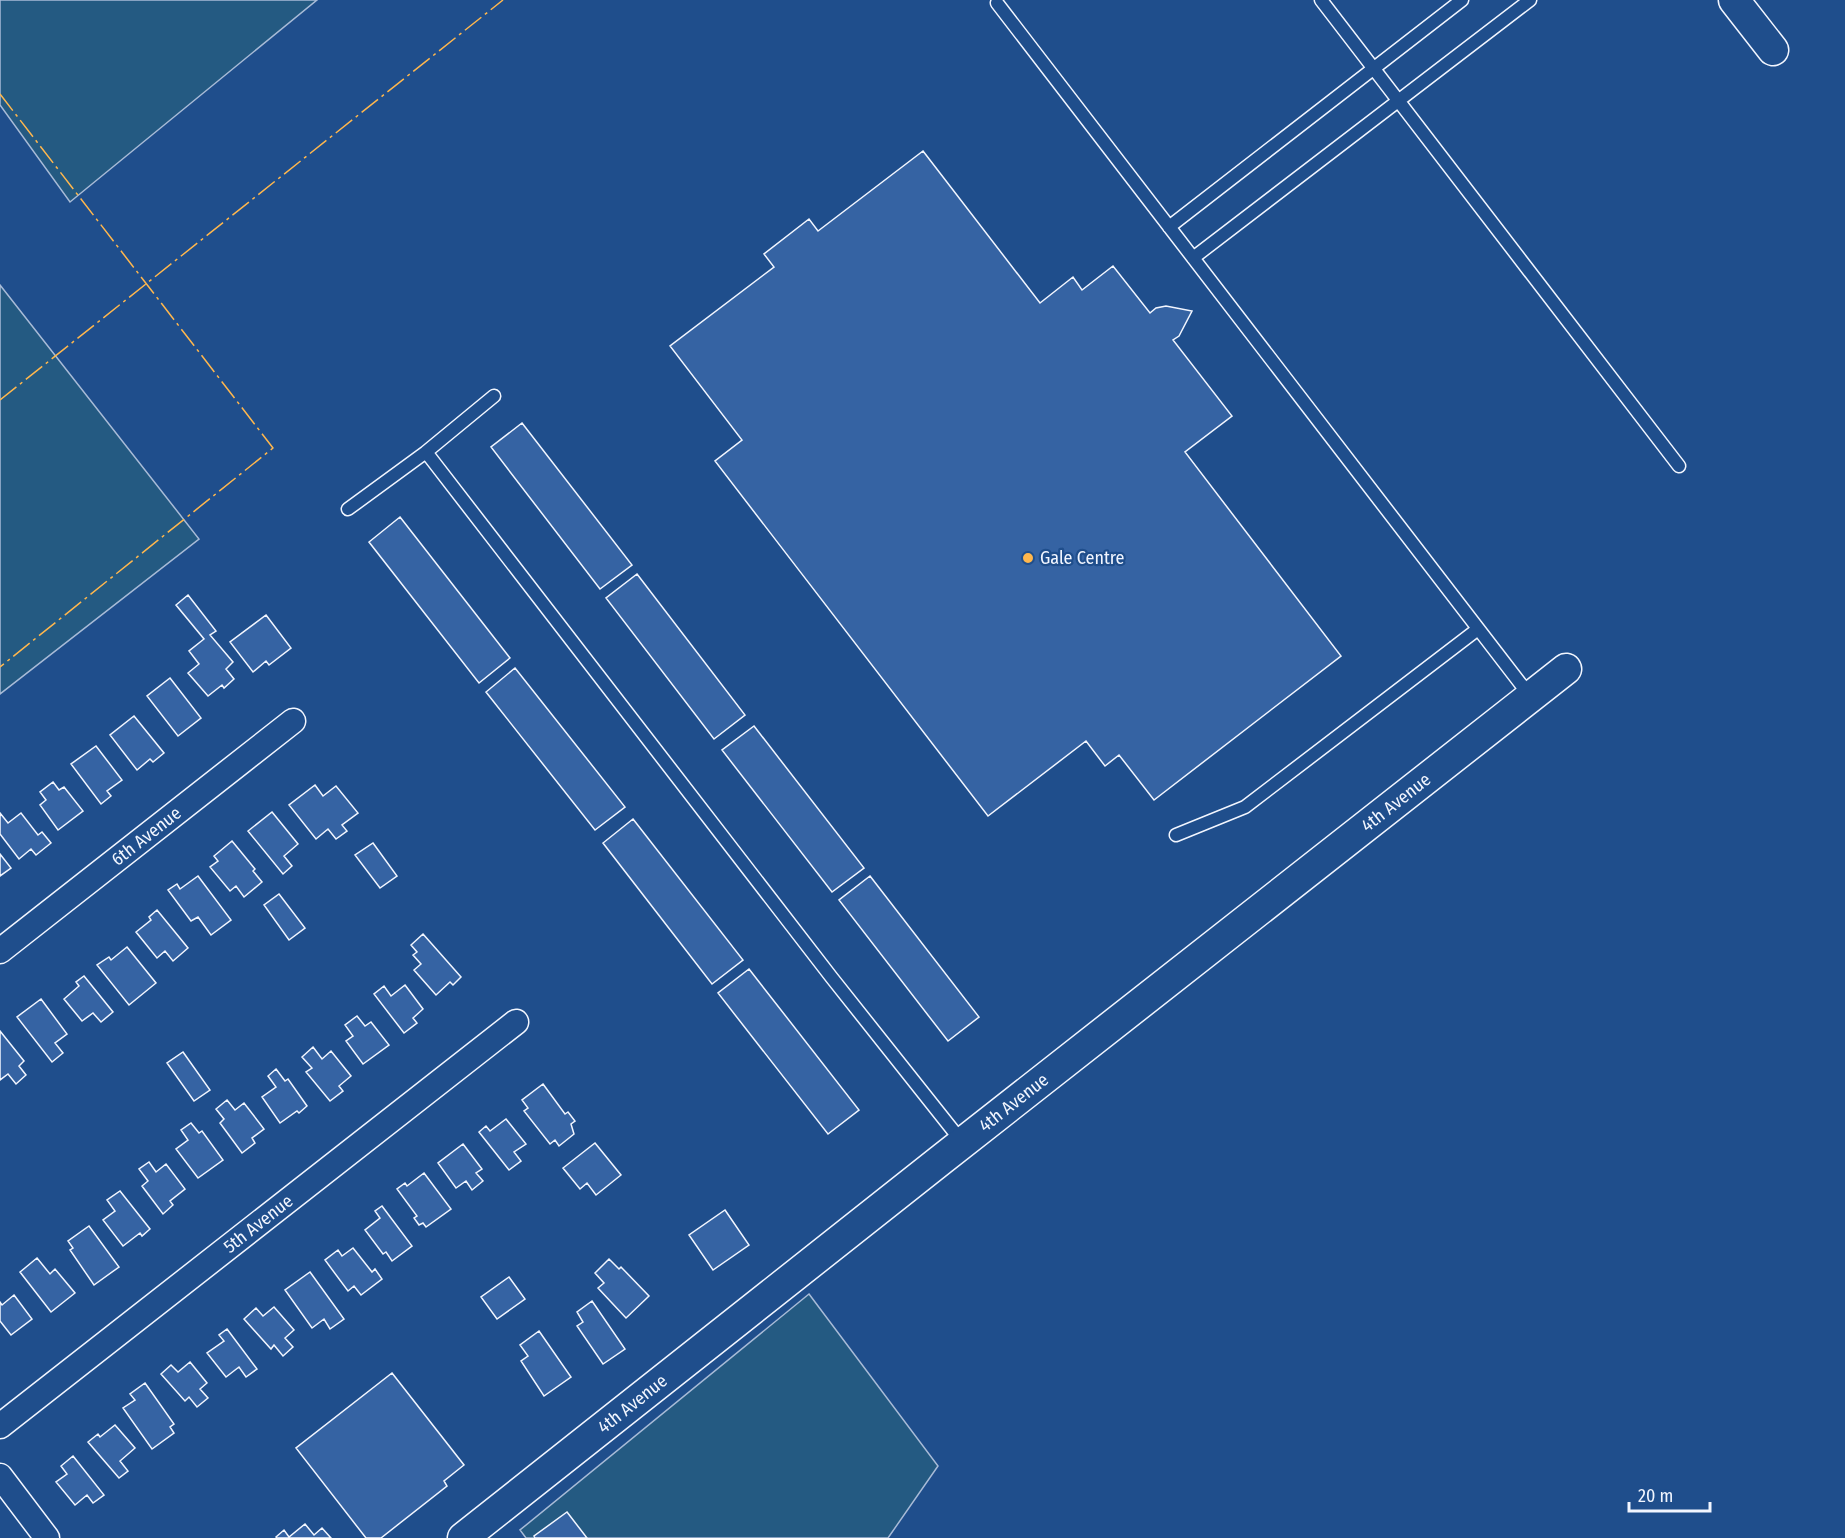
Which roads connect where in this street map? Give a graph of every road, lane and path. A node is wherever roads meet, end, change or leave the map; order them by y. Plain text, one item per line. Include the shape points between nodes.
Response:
1 (1321, 0) edge
2 (1462, 0) edge
3 (1530, 0) edge
4 (1734, 0) edge
5 (997, 3) dead end
6 (1773, 50) dead end
7 (1374, 68) junction
8 (1399, 101) junction
9 (1169, 227) junction
10 (1193, 258) junction
11 (494, 396) dead end
12 (426, 452) junction
13 (1679, 466) dead end
14 (348, 509) dead end
15 (1478, 629) junction
16 (1566, 669) dead end
17 (1531, 697) junction
18 (293, 721) dead end
19 (1176, 836) dead end
20 (0, 951) edge
21 (516, 1022) dead end
22 (963, 1143) junction
23 (0, 1426) edge
24 (0, 1476) edge
25 (47, 1538) edge
26 (463, 1538) edge

1 - 7 lane
2 - 7 lane
3 - 8 lane
4 - 6 street
5 - 9 lane
7 - 8 lane
7 - 9 lane
8 - 10 lane
8 - 13 lane
9 - 10 lane
10 - 15 lane
11 - 12 lane
12 - 14 lane
12 - 22 lane
15 - 17 lane
15 - 19 lane via 1245,807
16 - 17 street, 4th Avenue
17 - 22 street, 4th Avenue
18 - 20 street, 6th Avenue
21 - 23 street, 5th Avenue
22 - 26 street, 4th Avenue
24 - 25 street

